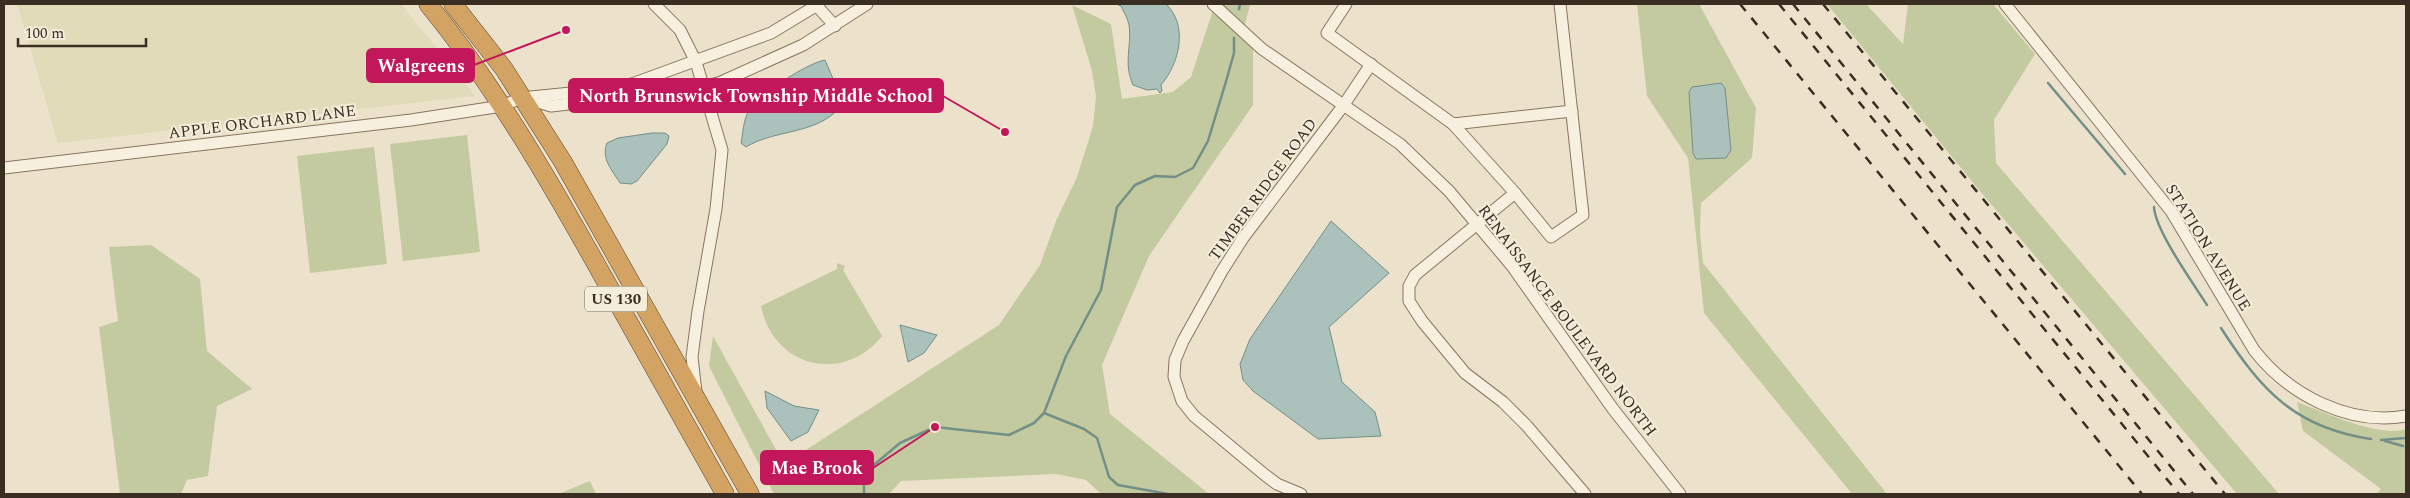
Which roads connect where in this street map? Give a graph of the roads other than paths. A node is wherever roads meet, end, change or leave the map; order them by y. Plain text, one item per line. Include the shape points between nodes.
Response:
1 (428, 4) edge
2 (453, 4) edge
3 (654, 4) edge
4 (817, 4) edge
5 (867, 4) edge
6 (1213, 4) edge
7 (1346, 4) edge
8 (1560, 4) edge
9 (2005, 4) edge
10 (835, 26) junction
11 (696, 62) junction
12 (1371, 64) junction
13 (704, 87) junction
14 (521, 98) junction
15 (502, 106) junction
16 (1343, 106) junction
17 (1572, 111) junction
18 (1453, 124) junction
19 (4, 168) edge
20 (1515, 193) junction
21 (1479, 224) junction
22 (697, 402) junction
23 (2406, 416) edge
24 (725, 494) edge
25 (750, 494) edge
26 (1301, 494) edge
27 (1585, 494) edge
28 (1679, 494) edge

1 - 15 highway, US 130
2 - 14 highway, US 130 via 504,69
3 - 11 street via 680,30
4 - 10 street
4 - 11 street via 771,33
5 - 10 street
6 - 16 street, RENAISSANCE BOULEVARD NORTH via 1262,49
7 - 12 street via 1327,33
8 - 17 street
9 - 23 street, STATION AVENUE via 2171,211 2264,363 2292,387 2332,408 2369,418
10 - 13 street via 786,53
11 - 13 street
11 - 14 street via 632,84
12 - 16 street, TIMBER RIDGE ROAD
12 - 18 street
13 - 14 street via 551,106
13 - 22 street via 722,150 716,209 692,357
14 - 15 street, APPLE ORCHARD LANE
14 - 22 highway, US 130 via 563,162
15 - 19 street, APPLE ORCHARD LANE via 411,120
15 - 24 highway, US 130 via 558,195
16 - 21 street, RENAISSANCE BOULEVARD NORTH via 1400,144
16 - 26 street, TIMBER RIDGE ROAD via 1243,238 1175,360 1174,377 1182,401 1194,416 1271,480
17 - 18 street
17 - 20 street via 1583,215 1551,238
18 - 20 street
20 - 21 street
21 - 27 street via 1415,276 1409,286 1409,301 1465,373 1503,402 1527,426
21 - 28 street, RENAISSANCE BOULEVARD NORTH
22 - 25 highway, US 130

